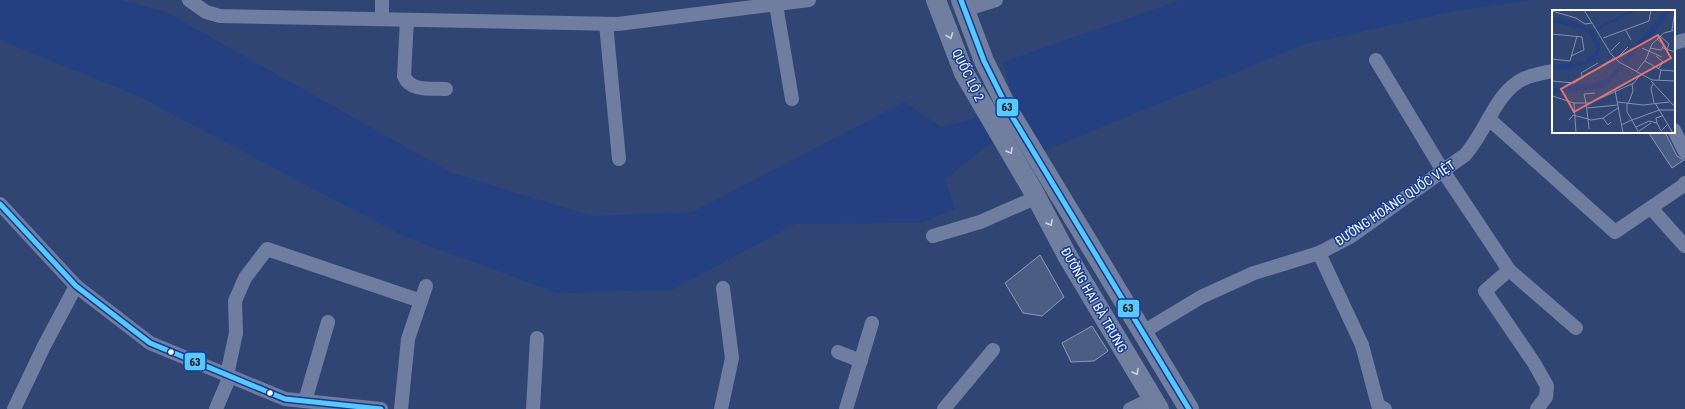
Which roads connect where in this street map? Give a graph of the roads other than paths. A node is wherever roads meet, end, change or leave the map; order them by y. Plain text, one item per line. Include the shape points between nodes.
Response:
1 (189, 0) edge
2 (382, 0) edge
3 (809, 0) edge
4 (936, 0) edge
5 (996, 0) edge
6 (776, 5) junction
7 (962, 5) edge
8 (382, 20) junction
9 (407, 20) junction
10 (606, 24) junction
11 (1685, 40) edge
12 (1675, 43) edge
13 (1376, 60) dead end
14 (1552, 71) edge
15 (446, 89) dead end
16 (792, 99) dead end
17 (1490, 119) junction
18 (1675, 132) edge
19 (1685, 152) edge
20 (619, 159) dead end
21 (1443, 171) junction
22 (1050, 179) joint
23 (1685, 183) edge
24 (1033, 193) junction
25 (0, 204) edge
26 (1650, 208) junction
27 (932, 236) dead end
28 (1685, 246) edge
29 (1318, 253) junction
30 (1509, 270) junction
31 (76, 286) junction
32 (426, 286) dead end
33 (723, 288) dead end
34 (421, 301) junction
35 (328, 322) dead end
36 (872, 323) dead end
37 (1576, 328) dead end
38 (1143, 332) junction
39 (538, 338) dead end
40 (993, 350) dead end
41 (838, 352) dead end
42 (860, 361) junction
43 (229, 376) junction
44 (306, 401) junction
45 (1155, 404) edge
46 (14, 409) edge
47 (216, 409) edge
48 (381, 409) edge
49 (401, 409) edge
50 (533, 409) edge
51 (722, 409) edge
52 (846, 409) edge
53 (944, 409) edge
54 (1130, 409) edge
55 (1189, 409) edge
56 (1385, 409) edge
57 (1537, 409) edge

1 - 8 street via 206,12 220,16
2 - 8 street
3 - 6 street
4 -> 24 highway, QUỐC LỘ 2 via 964,73
5 - 7 street
6 - 10 street
6 - 16 street
7 - 22 highway, QUỐC LỘ 2 via 987,68 1010,113
8 - 9 street
9 - 10 street
9 - 15 street via 404,76 406,81 414,87
10 - 20 street
11 - 12 street
13 - 21 street
14 - 17 street, ĐƯỜNG HOÀNG QUỐC VIỆT via 1522,80 1510,88 1501,98
17 - 21 street, ĐƯỜNG HOÀNG QUỐC VIỆT via 1475,144
17 - 26 street via 1615,232
18 - 19 street
21 - 29 street, ĐƯỜNG HOÀNG QUỐC VIỆT via 1350,237
21 - 30 street
22 - 38 highway, ĐƯỜNG HAI BÀ TRƯNG
23 - 26 street
24 - 27 street via 980,222
24 -> 45 highway, ĐƯỜNG HAI BÀ TRƯNG
25 - 31 street
26 - 28 street
29 - 38 street, ĐƯỜNG HOÀNG QUỐC VIỆT via 1247,276 1201,297
29 - 56 street via 1362,345 1378,405
30 - 37 street
30 - 57 street via 1485,291 1547,386 1546,397
31 - 43 street via 150,343
31 - 46 street
32 - 34 street
33 - 51 street via 732,358
34 - 43 street via 267,249 245,278 235,301 236,333
34 - 49 street via 408,339
35 - 44 street
36 - 42 street
38 - 55 highway, ĐƯỜNG HAI BÀ TRƯNG
39 - 50 street
40 - 53 street
41 - 42 street
42 - 52 street
43 - 44 street via 284,399
43 - 47 street
44 - 48 street
45 - 54 street

